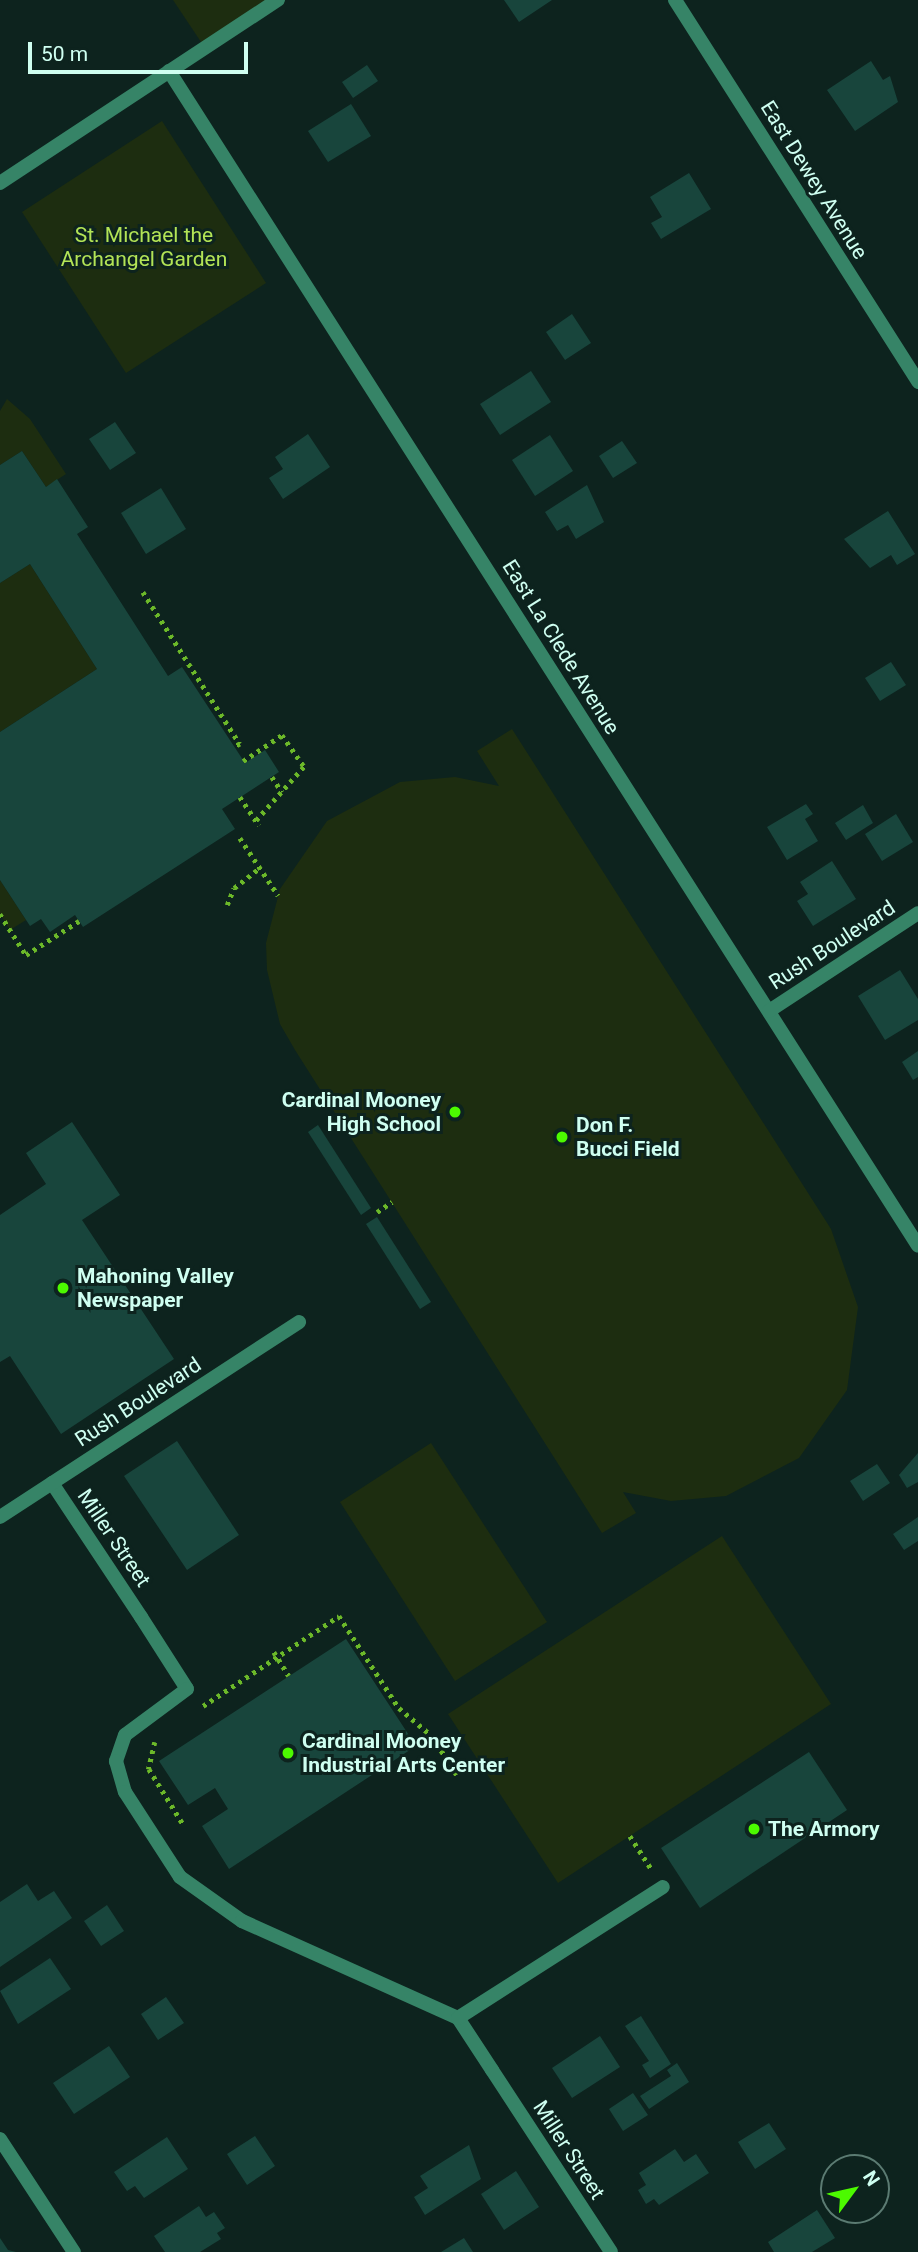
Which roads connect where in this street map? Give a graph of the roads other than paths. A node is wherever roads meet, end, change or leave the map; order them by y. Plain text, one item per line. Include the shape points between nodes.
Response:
1 (278, 0) edge
2 (675, 0) edge
3 (169, 71) junction
4 (0, 183) edge
5 (918, 382) edge
6 (918, 913) edge
7 (769, 1011) junction
8 (918, 1246) edge
9 (299, 1322) dead end
10 (52, 1483) junction
11 (0, 1517) edge
12 (663, 1887) road end
13 (458, 2018) junction
14 (0, 2139) edge
15 (75, 2252) edge
16 (611, 2252) edge

1 - 3 street
2 - 5 street, East Dewey Avenue
3 - 4 street
3 - 7 street, East La Clede Avenue
6 - 7 street, Rush Boulevard
7 - 8 street, East La Clede Avenue
9 - 10 street, Rush Boulevard
10 - 11 street, Rush Boulevard
10 - 13 street, Miller Street via 187,1689 125,1735 116,1761 125,1792 180,1877 242,1921
12 - 13 street
13 - 16 street, Miller Street
14 - 15 street

